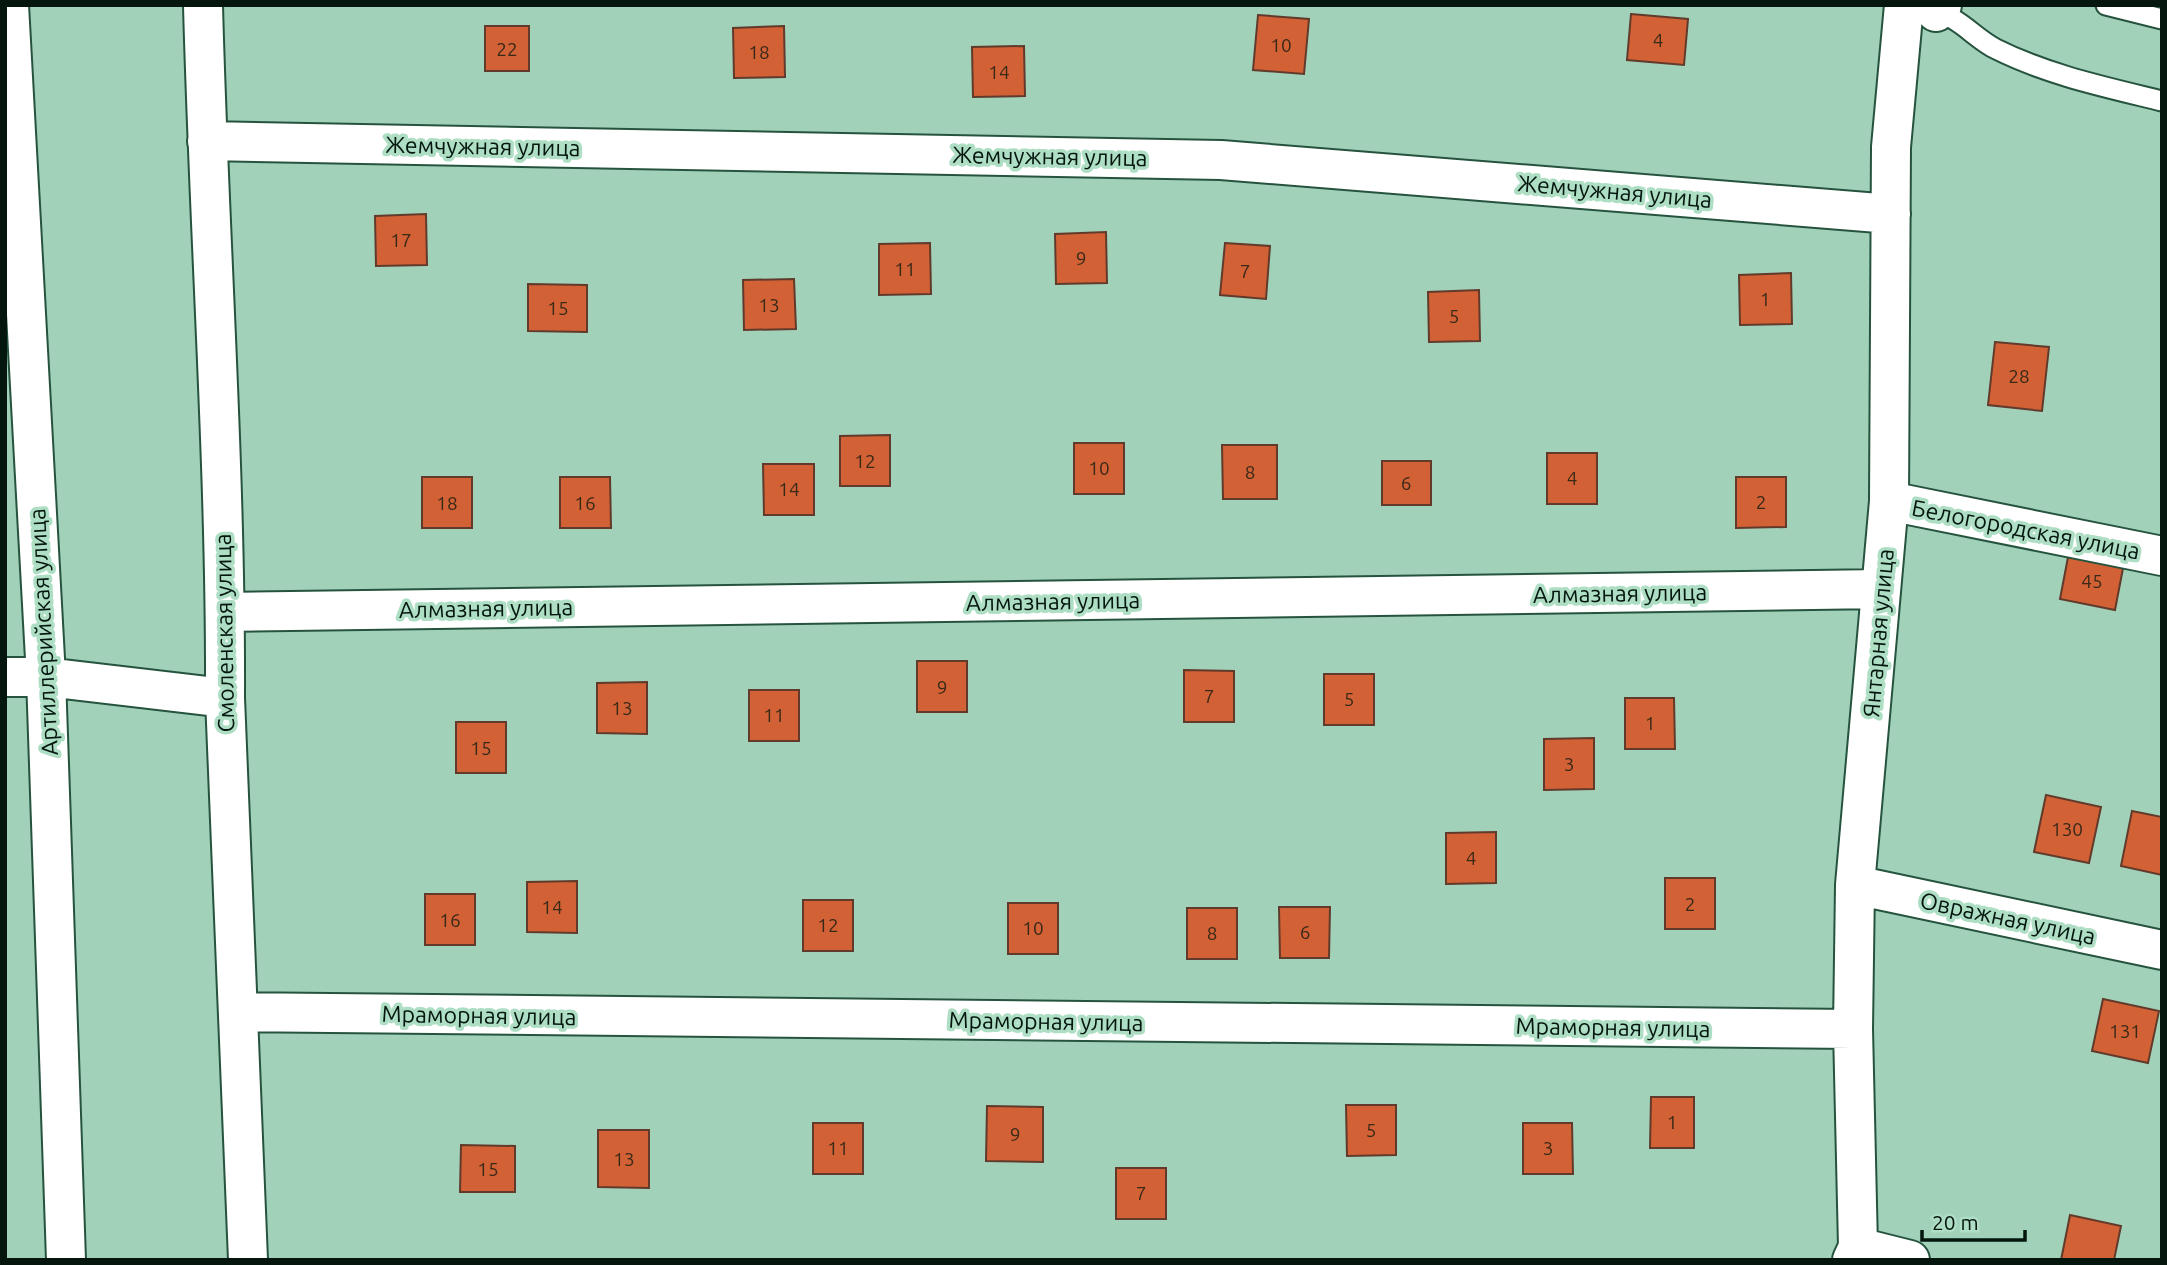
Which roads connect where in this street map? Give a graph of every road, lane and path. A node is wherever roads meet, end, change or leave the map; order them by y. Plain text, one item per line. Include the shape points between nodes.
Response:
1 (9, 5) edge
2 (203, 5) edge
3 (2106, 5) edge
4 (1922, 8) edge
5 (2162, 19) edge
6 (2162, 101) edge
7 (206, 141) junction
8 (1891, 214) junction
9 (1889, 501) junction
10 (2162, 556) edge
11 (1881, 589) junction
12 (225, 612) junction
13 (5, 677) edge
14 (46, 677) junction
15 (225, 698) junction
16 (1855, 886) junction
17 (2162, 950) edge
18 (239, 1012) junction
19 (1853, 1029) junction
20 (1855, 1254) edge
21 (66, 1260) edge
22 (248, 1260) edge
23 (1910, 1260) edge

1 - 14 street, Артиллерийская улица
2 - 7 street, Смоленская улица
3 - 5 lane
4 - 6 lane via 1954,18 1994,48 2065,77
4 - 8 street, Янтарная улица via 1891,146
7 - 8 street, Жемчужная улица via 1222,160
7 - 12 street, Смоленская улица
8 - 9 street, Янтарная улица
9 - 10 street, Белогородская улица
9 - 11 street, Янтарная улица
11 - 12 street, Алмазная улица
11 - 16 street, Янтарная улица
12 - 15 street, Смоленская улица
13 - 14 street
14 - 15 street
14 - 21 street, Артиллерийская улица
15 - 18 street, Смоленская улица
16 - 17 street, Овражная улица
16 - 19 street, Янтарная улица
18 - 19 street, Мраморная улица
18 - 22 street, Смоленская улица
19 - 20 street, Янтарная улица
20 - 23 street

